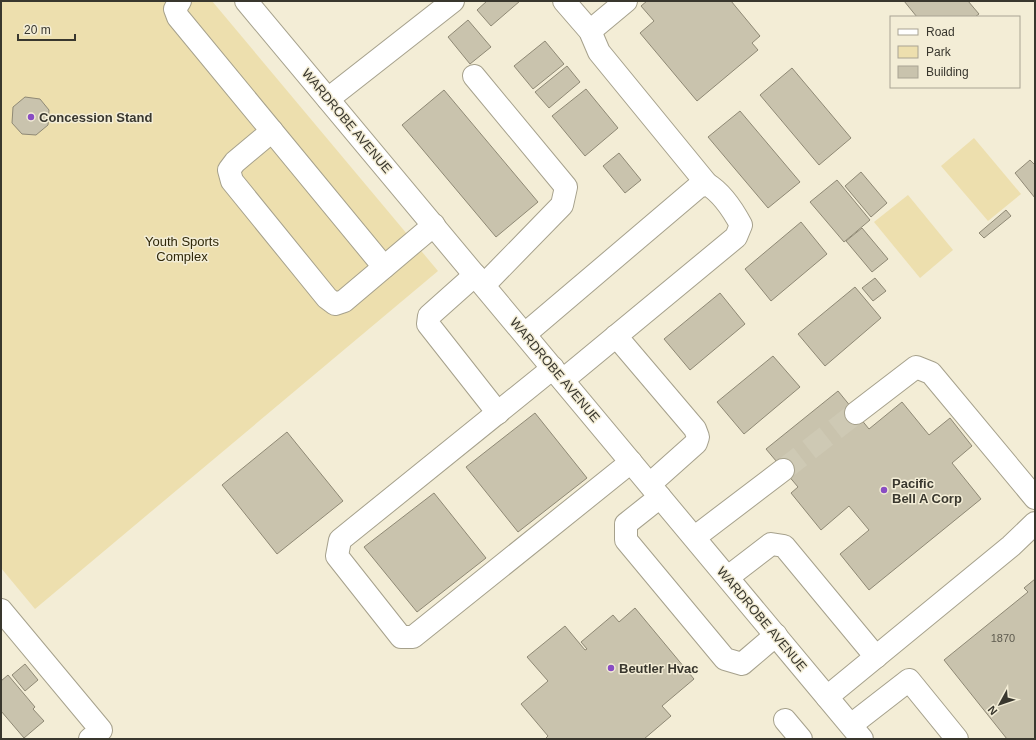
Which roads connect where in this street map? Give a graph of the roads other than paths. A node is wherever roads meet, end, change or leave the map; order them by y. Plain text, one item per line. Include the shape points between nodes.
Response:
1 (180, 1) edge
2 (246, 1) edge
3 (453, 1) edge
4 (564, 1) edge
5 (626, 1) edge
6 (590, 31) junction
7 (474, 76) dead end
8 (328, 98) junction
9 (272, 131) junction
10 (706, 184) junction
11 (434, 225) junction
12 (384, 266) junction
13 (480, 280) junction
14 (525, 334) junction
15 (616, 336) junction
16 (558, 374) junction
17 (498, 413) junction
18 (856, 413) tunnel mouth
19 (632, 462) junction
20 (783, 470) tunnel mouth
21 (655, 490) junction
22 (1035, 498) edge
23 (1035, 523) edge
24 (695, 537) junction
25 (728, 577) junction
26 (1, 610) edge
27 (776, 635) junction
28 (876, 657) junction
29 (827, 697) junction
30 (785, 720) dead end
31 (857, 732) edge
32 (95, 734) edge
33 (801, 739) edge
34 (958, 739) edge

1 - 9 street via 175,9 178,17
2 - 8 street, WARDROBE AVENUE
3 - 8 street
4 - 6 street
5 - 6 street
6 - 10 street via 599,52
7 - 13 street via 566,187 562,205
8 - 11 street, WARDROBE AVENUE
9 - 12 street
9 - 12 street via 235,162 229,170 232,181 327,298 335,304 344,301
10 - 14 street via 698,187
10 - 15 street via 714,189 735,214 741,225 736,236
11 - 12 street
11 - 13 street, WARDROBE AVENUE
13 - 14 street, WARDROBE AVENUE
13 - 17 street via 428,316 428,324
14 - 16 street, WARDROBE AVENUE
15 - 16 street
15 - 21 street via 695,429 698,437 696,444
16 - 17 street
16 - 19 street, WARDROBE AVENUE
17 - 19 street via 340,540 336,556 401,637 413,637
18 - 22 street via 916,367 931,373
19 - 21 street, WARDROBE AVENUE
20 - 24 street
21 - 24 street, WARDROBE AVENUE
21 - 27 street via 626,524 626,540 720,654 725,659 742,664
23 - 28 street via 1011,546
24 - 25 street, WARDROBE AVENUE
25 - 27 street, WARDROBE AVENUE
25 - 28 street via 771,544 784,546
26 - 32 street
27 - 29 street, WARDROBE AVENUE
28 - 29 street
29 - 31 street, WARDROBE AVENUE
30 - 33 street
31 - 34 street via 909,680

